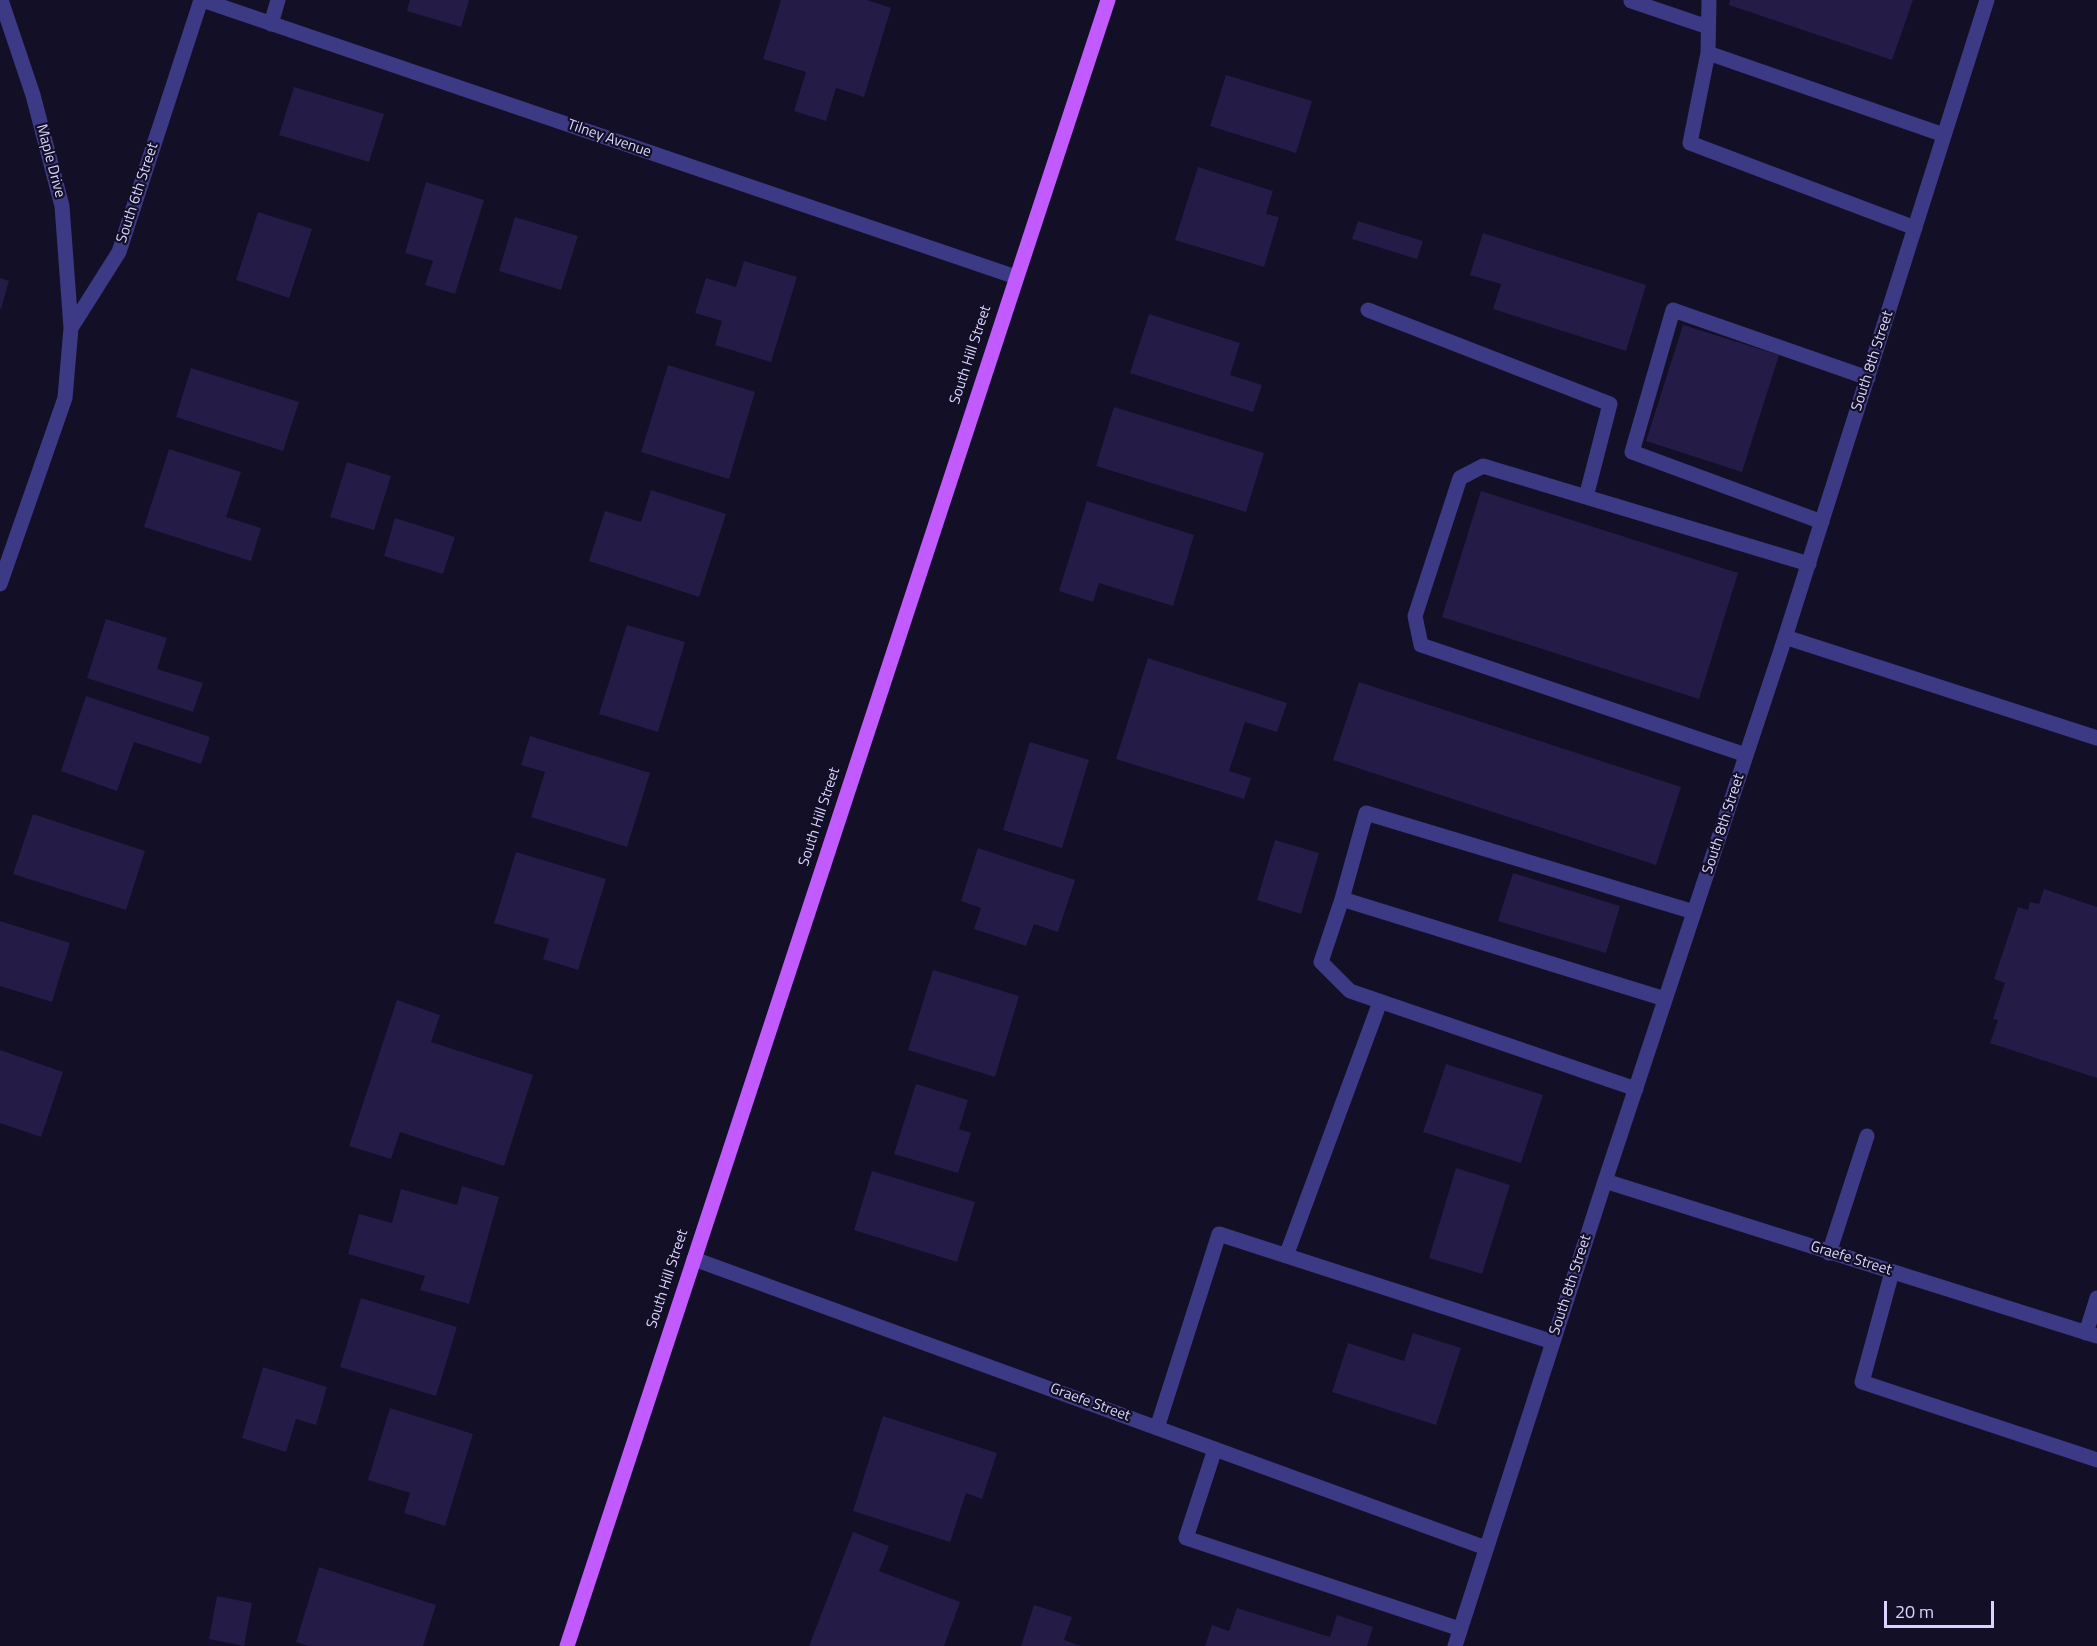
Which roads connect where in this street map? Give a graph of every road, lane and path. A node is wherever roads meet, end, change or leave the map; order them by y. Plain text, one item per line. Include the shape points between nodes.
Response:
1 (1, 0) edge
2 (202, 0) edge
3 (278, 0) edge
4 (1108, 0) edge
5 (1709, 0) edge
6 (1987, 0) edge
7 (1631, 1) edge
8 (271, 24) junction
9 (1708, 27) junction
10 (1708, 53) junction
11 (1944, 135) junction
12 (1915, 228) junction
13 (1016, 277) junction
14 (1368, 310) dead end
15 (71, 328) junction
16 (1868, 378) junction
17 (1586, 497) junction
18 (1822, 522) junction
19 (1809, 564) junction
20 (0, 584) edge
21 (1785, 637) junction
22 (2097, 738) edge
23 (1746, 755) junction
24 (1341, 898) junction
25 (1694, 912) junction
26 (1665, 999) junction
27 (1380, 1002) junction
28 (1636, 1089) junction
29 (1867, 1136) dead end
30 (1605, 1181) junction
31 (1829, 1253) junction
32 (1286, 1256) junction
33 (694, 1259) junction
34 (1892, 1272) junction
35 (2097, 1298) edge
36 (2092, 1334) edge
37 (1553, 1342) junction
38 (1157, 1428) junction
39 (1215, 1449) junction
40 (2097, 1460) edge
41 (1486, 1548) junction
42 (1460, 1629) junction
43 (567, 1646) edge
44 (1455, 1646) edge

1 - 15 street, Maple Drive via 33,95 62,206
2 - 8 street, Tilney Avenue
2 - 15 street, South 6th Street via 119,252
3 - 8 street
4 - 13 main road, South Hill Street
5 - 9 street
6 - 11 street, South 8th Street
7 - 9 street
8 - 13 street, Tilney Avenue
9 - 10 street
10 - 11 street
10 - 12 street via 1690,142
11 - 12 street, South 8th Street
12 - 16 street, South 8th Street
13 - 33 main road, South Hill Street
14 - 17 street via 1610,404
15 - 20 street, South 6th Street via 65,398
16 - 18 street, South 8th Street
16 - 18 street via 1672,310 1632,452
17 - 19 street
17 - 23 street via 1483,466 1460,478 1415,616 1421,645
18 - 19 street, South 8th Street
19 - 21 street, South 8th Street
21 - 22 street
21 - 23 street, South 8th Street
23 - 25 street, South 8th Street
24 - 25 street via 1366,813
24 - 26 street
24 - 27 street via 1322,962 1350,991
25 - 26 street, South 8th Street
26 - 28 street, South 8th Street
27 - 28 street
27 - 32 street
28 - 30 street, South 8th Street
29 - 31 street
30 - 31 street, Graefe Street
30 - 37 street, South 8th Street
31 - 34 street, Graefe Street
32 - 37 street
32 - 38 street via 1219,1234
33 - 38 street, Graefe Street
33 - 43 main road, South Hill Street
34 - 36 street, Graefe Street
34 - 40 street via 1862,1382
35 - 36 street
37 - 41 street, South 8th Street
38 - 39 street, Graefe Street
39 - 41 street, Graefe Street
39 - 42 street via 1186,1538
41 - 42 street, South 8th Street
42 - 44 street, South 8th Street

